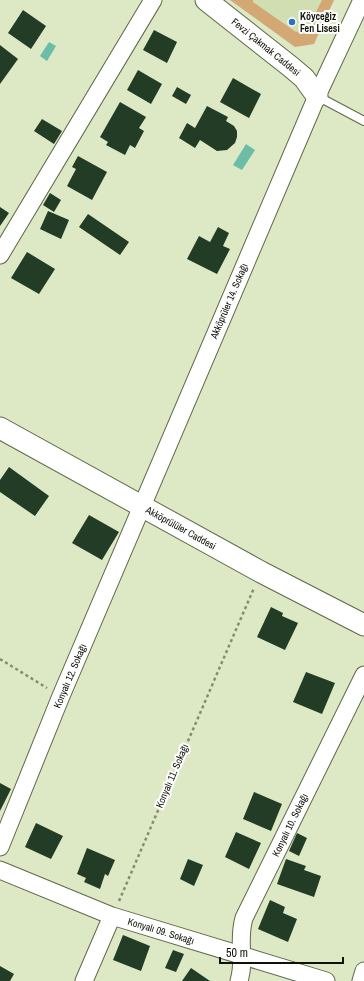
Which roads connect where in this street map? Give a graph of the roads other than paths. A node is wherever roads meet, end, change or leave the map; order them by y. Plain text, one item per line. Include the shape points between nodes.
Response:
1 (153, 0) edge
2 (206, 0) edge
3 (362, 0) edge
4 (317, 96) junction
5 (364, 121) edge
6 (0, 255) edge
7 (0, 428) edge
8 (142, 506) junction
9 (363, 622) edge
10 (364, 675) edge
11 (0, 847) edge
12 (0, 870) edge
13 (112, 916) junction
14 (242, 955) junction
15 (364, 971) edge
16 (84, 981) edge
17 (239, 981) edge
18 (326, 981) edge
19 (361, 981) edge

1 - 6 street
2 - 4 street, Fevzi Çakmak Caddesi via 291,66
3 - 4 street, Akköprüler 14. Sokağı
4 - 5 lane, Fevzi Çakmak Caddesi
4 - 8 street, Akköprüler 14. Sokağı
7 - 8 street, Akköprülüler Caddesi
8 - 9 street, Akköprülüler Caddesi via 261,572
8 - 11 street, Konyalı 12. Sokağı
10 - 14 street, Konyalı 10. Sokağı via 244,918 240,934
12 - 13 street, Konyalı 09. Sokağı
13 - 14 street, Konyalı 09. Sokağı
13 - 16 street
14 - 17 street, Konyalı 10. Sokağı
14 - 18 street, Konyalı 09. Sokağı
15 - 19 street

